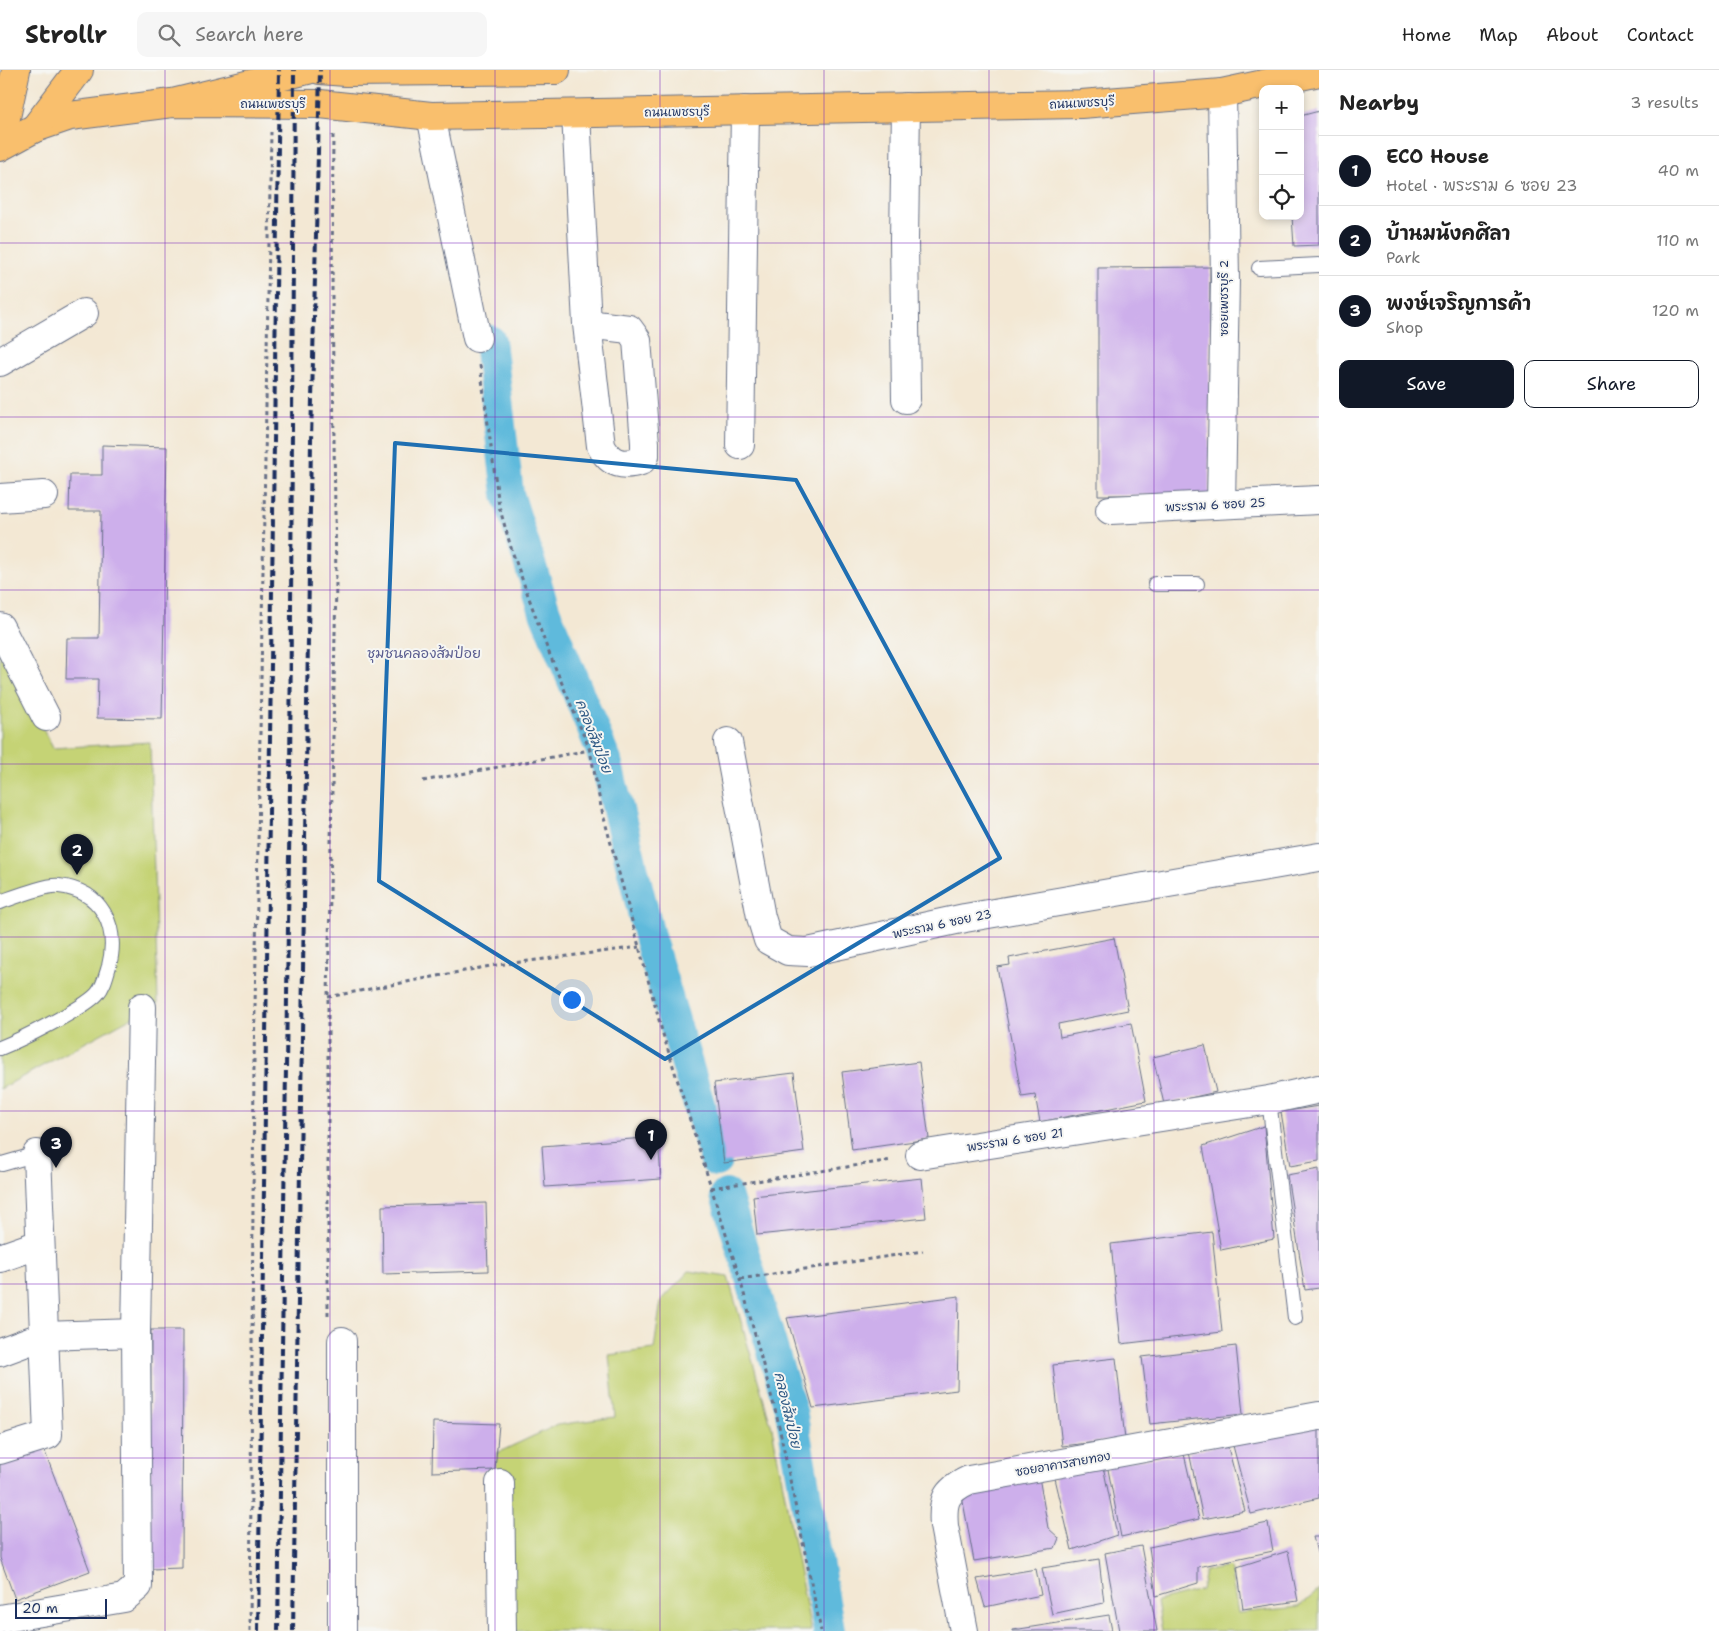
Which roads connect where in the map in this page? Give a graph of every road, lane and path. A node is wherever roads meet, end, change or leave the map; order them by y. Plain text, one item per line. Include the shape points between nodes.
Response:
1 (16, 70) edge
2 (80, 70) edge
3 (308, 70) edge
4 (320, 70) edge
5 (556, 70) edge
6 (1319, 72) edge
7 (1222, 93) junction
8 (172, 103) junction
9 (271, 104) junction
10 (333, 105) junction
11 (906, 107) junction
12 (745, 110) junction
13 (576, 114) junction
14 (431, 116) junction
15 (36, 128) junction
16 (0, 146) edge
17 (1319, 265) edge
18 (1259, 268) dead end
19 (84, 313) dead end
20 (587, 324) junction
21 (477, 338) joint
22 (0, 362) edge
23 (906, 399) dead end
24 (740, 445) dead end
25 (44, 495) dead end
26 (0, 498) edge
27 (1319, 500) edge
28 (1221, 504) junction
29 (1110, 510) dead end
30 (1156, 584) dead end
31 (1197, 584) dead end
32 (0, 627) edge
33 (46, 717) dead end
34 (728, 742) dead end
35 (590, 750) junction
36 (423, 781) dead end
37 (1319, 857) edge
38 (0, 902) edge
39 (639, 947) junction
40 (328, 997) junction
41 (142, 1007) dead end
42 (0, 1048) edge
43 (1319, 1089) edge
44 (1269, 1100) junction
45 (37, 1154) joint
46 (920, 1155) joint
47 (2, 1164) dead end
48 (711, 1188) junction
49 (40, 1244) junction
50 (923, 1251) dead end
51 (0, 1258) edge
52 (740, 1280) junction
53 (1295, 1318) dead end
54 (136, 1333) junction
55 (335, 1333) joint
56 (43, 1336) junction
57 (0, 1352) edge
58 (1319, 1416) edge
59 (0, 1450) edge
60 (500, 1483) dead end
61 (2, 1623) edge
62 (250, 1631) edge
63 (342, 1631) edge
64 (502, 1631) edge
65 (821, 1631) edge
66 (964, 1631) edge

1 - 16 main road
2 - 15 main road
3 - 8 main road
4 - 5 main road
6 - 7 main road, ถนนเพชรบุรี
7 - 11 main road, ถนนเพชรบุรี via 1081,104
7 - 28 street, ซอยเพชรบุรี 2 via 1225,280
8 - 9 main road, ถนนเพชรบุรี
8 - 15 main road, ถนนเพชรบุรี via 70,116
9 - 10 main road, ถนนเพชรบุรี
9 - 62 path via 254,1062
10 - 14 main road, ถนนเพชรบุรี
10 - 40 path via 336,582
11 - 12 main road, ถนนเพชรบุรี
11 - 23 street
12 - 13 main road, ถนนเพชรบุรี
12 - 24 street
13 - 14 main road, ถนนเพชรบุรี
13 - 20 street
14 - 21 street
15 - 16 main road, ถนนเพชรบุรี
17 - 18 lane
19 - 22 street
20 - 20 street via 601,446 615,463 641,462 645,456 645,444 637,340 629,329
21 - 35 path via 499,506 547,648
25 - 26 street
27 - 28 street, พระราม 6 ซอย 25
28 - 29 street, พระราม 6 ซอย 25
30 - 31 lane
32 - 33 street
34 - 37 street, พระราม 6 ซอย 23 via 761,917 768,940 788,951 808,952 965,918
35 - 36 path
35 - 39 path via 601,806
38 - 42 lane via 56,885 80,891 96,902 110,924 113,939 105,980 97,994
39 - 40 path via 480,968
39 - 48 path
40 - 55 path
41 - 54 street
43 - 44 street, พระราม 6 ซอย 21
44 - 46 street, พระราม 6 ซอย 21
44 - 53 lane
45 - 47 lane
45 - 49 street
46 - 48 path
48 - 52 path
49 - 51 street
49 - 56 street
50 - 52 path
52 - 65 path via 778,1420
54 - 56 street
54 - 61 street via 138,1586 124,1598
55 - 63 street
56 - 57 street
56 - 59 street via 48,1435
58 - 66 street, ซอยอาคารสายทอง via 969,1480 953,1488 943,1508 944,1526
60 - 64 street

